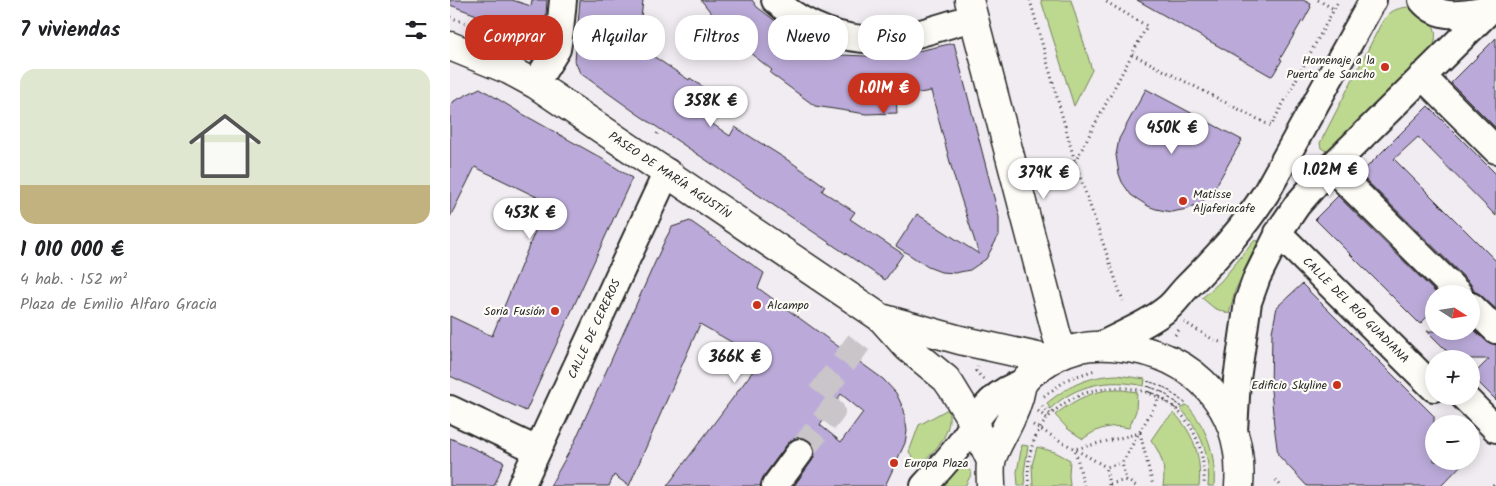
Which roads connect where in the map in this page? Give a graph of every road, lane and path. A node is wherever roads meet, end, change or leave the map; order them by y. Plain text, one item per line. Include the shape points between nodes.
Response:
1 (563, 0) edge
2 (775, 0) edge
3 (1030, 0) edge
4 (1103, 0) edge
5 (1318, 0) edge
6 (1339, 0) edge
7 (1373, 0) edge
8 (1422, 0) edge
9 (1492, 5) edge
10 (971, 9) edge
11 (1334, 9) junction
12 (450, 17) edge
13 (465, 23) edge
14 (451, 49) edge
15 (1132, 54) junction
16 (1422, 76) junction
17 (535, 84) junction
18 (1496, 150) edge
19 (1075, 162) junction
20 (667, 172) junction
21 (1342, 179) dead end
22 (1282, 226) junction
23 (1450, 285) edge
24 (1123, 301) dead end
25 (1480, 315) edge
26 (881, 318) junction
27 (1184, 322) dead end
28 (1496, 330) edge
29 (1226, 343) dead end
30 (1057, 356) junction
31 (1099, 357) junction
32 (1425, 359) edge
33 (979, 364) dead end
34 (1162, 377) dead end
35 (1425, 378) edge
36 (1151, 379) dead end
37 (1157, 382) dead end
38 (1169, 382) dead end
39 (987, 384) dead end
40 (1164, 385) dead end
41 (1031, 392) junction
42 (1154, 395) junction
43 (1184, 399) dead end
44 (1166, 401) junction
45 (1451, 405) edge
46 (1472, 405) edge
47 (1042, 406) dead end
48 (1174, 408) junction
49 (450, 409) edge
50 (1038, 410) dead end
51 (1034, 414) dead end
52 (1051, 415) junction
53 (1460, 415) edge
54 (973, 422) junction
55 (1029, 422) dead end
56 (1037, 422) dead end
57 (1044, 424) junction
58 (1496, 429) edge
59 (1234, 431) junction
60 (1140, 433) junction
61 (1480, 434) edge
62 (1027, 444) dead end
63 (1033, 446) junction
64 (1075, 449) junction
65 (1496, 449) edge
66 (537, 450) junction
67 (797, 456) tunnel mouth
68 (1122, 463) junction
69 (1106, 467) junction
70 (991, 474) edge
71 (1126, 480) junction
72 (1276, 480) dead end
73 (1496, 483) edge
74 (1109, 485) edge
75 (1240, 485) edge
76 (520, 486) edge
77 (775, 486) edge
78 (924, 486) edge
79 (1029, 486) edge
80 (1084, 486) edge
81 (1136, 486) edge
82 (1153, 486) edge
83 (1204, 486) edge
84 (1281, 486) edge
85 (1493, 486) edge

1 - 17 street via 556,49
2 - 10 street via 810,24 855,39 898,37
3 - 19 path
4 - 15 path via 1147,26
5 - 11 path
6 - 11 path
7 - 31 street via 1250,218 1214,261 1169,306
8 - 9 street via 1443,14 1467,14
9 - 16 street
10 - 30 main road via 1058,336
11 - 15 path via 1271,126
12 - 13 path
14 - 17 main road, PASEO DE MARÍA AGUSTÍN via 509,70
15 - 19 path
16 - 18 street
16 - 22 street via 1325,173
17 - 20 main road, PASEO DE MARÍA AGUSTÍN
19 - 24 path
20 - 26 main road, PASEO DE MARÍA AGUSTÍN
20 - 66 street, CALLE DE CEREROS
21 - 23 street
22 - 32 street, CALLE DEL RÍO GUADIANA
22 - 35 street, CALLE DEL RÍO GUADIANA
22 - 59 street via 1248,302 1238,370
25 - 28 street
26 - 30 main road, PASEO DE MARÍA AGUSTÍN via 960,340
26 - 54 main road, PASEO DE MARÍA AGUSTÍN via 907,347 946,380
27 - 29 path via 1214,340
30 - 31 main road via 1075,348
30 - 41 main road
31 - 41 path via 1044,395
31 - 59 main road via 1146,351 1180,364 1209,390
33 - 39 path via 976,371
34 - 38 path
36 - 42 path
37 - 42 path
40 - 42 path
41 - 54 street via 1008,387
41 - 70 main road via 1016,408
42 - 44 path
42 - 52 path via 1113,386 1096,389 1079,394
42 - 60 path
43 - 48 path
44 - 48 path
44 - 48 path via 1174,391
45 - 53 street
46 - 58 street
47 - 52 path
48 - 83 path via 1188,422 1196,437 1205,470
49 - 66 street
50 - 57 path
51 - 57 path
52 - 57 path
54 - 70 main road, PASEO DE MARÍA AGUSTÍN
54 - 78 street via 948,459
55 - 57 path
56 - 57 path
57 - 63 path
57 - 64 path
59 - 75 main road
60 - 64 path
60 - 68 path
60 - 82 path
61 - 65 street
62 - 63 path
63 - 79 path
64 - 69 path
64 - 80 path
66 - 76 street, CALLE DE CEREROS
67 - 77 street
68 - 69 path
68 - 71 path
69 - 74 path
71 - 74 path
71 - 81 path
72 - 84 path
73 - 85 path

